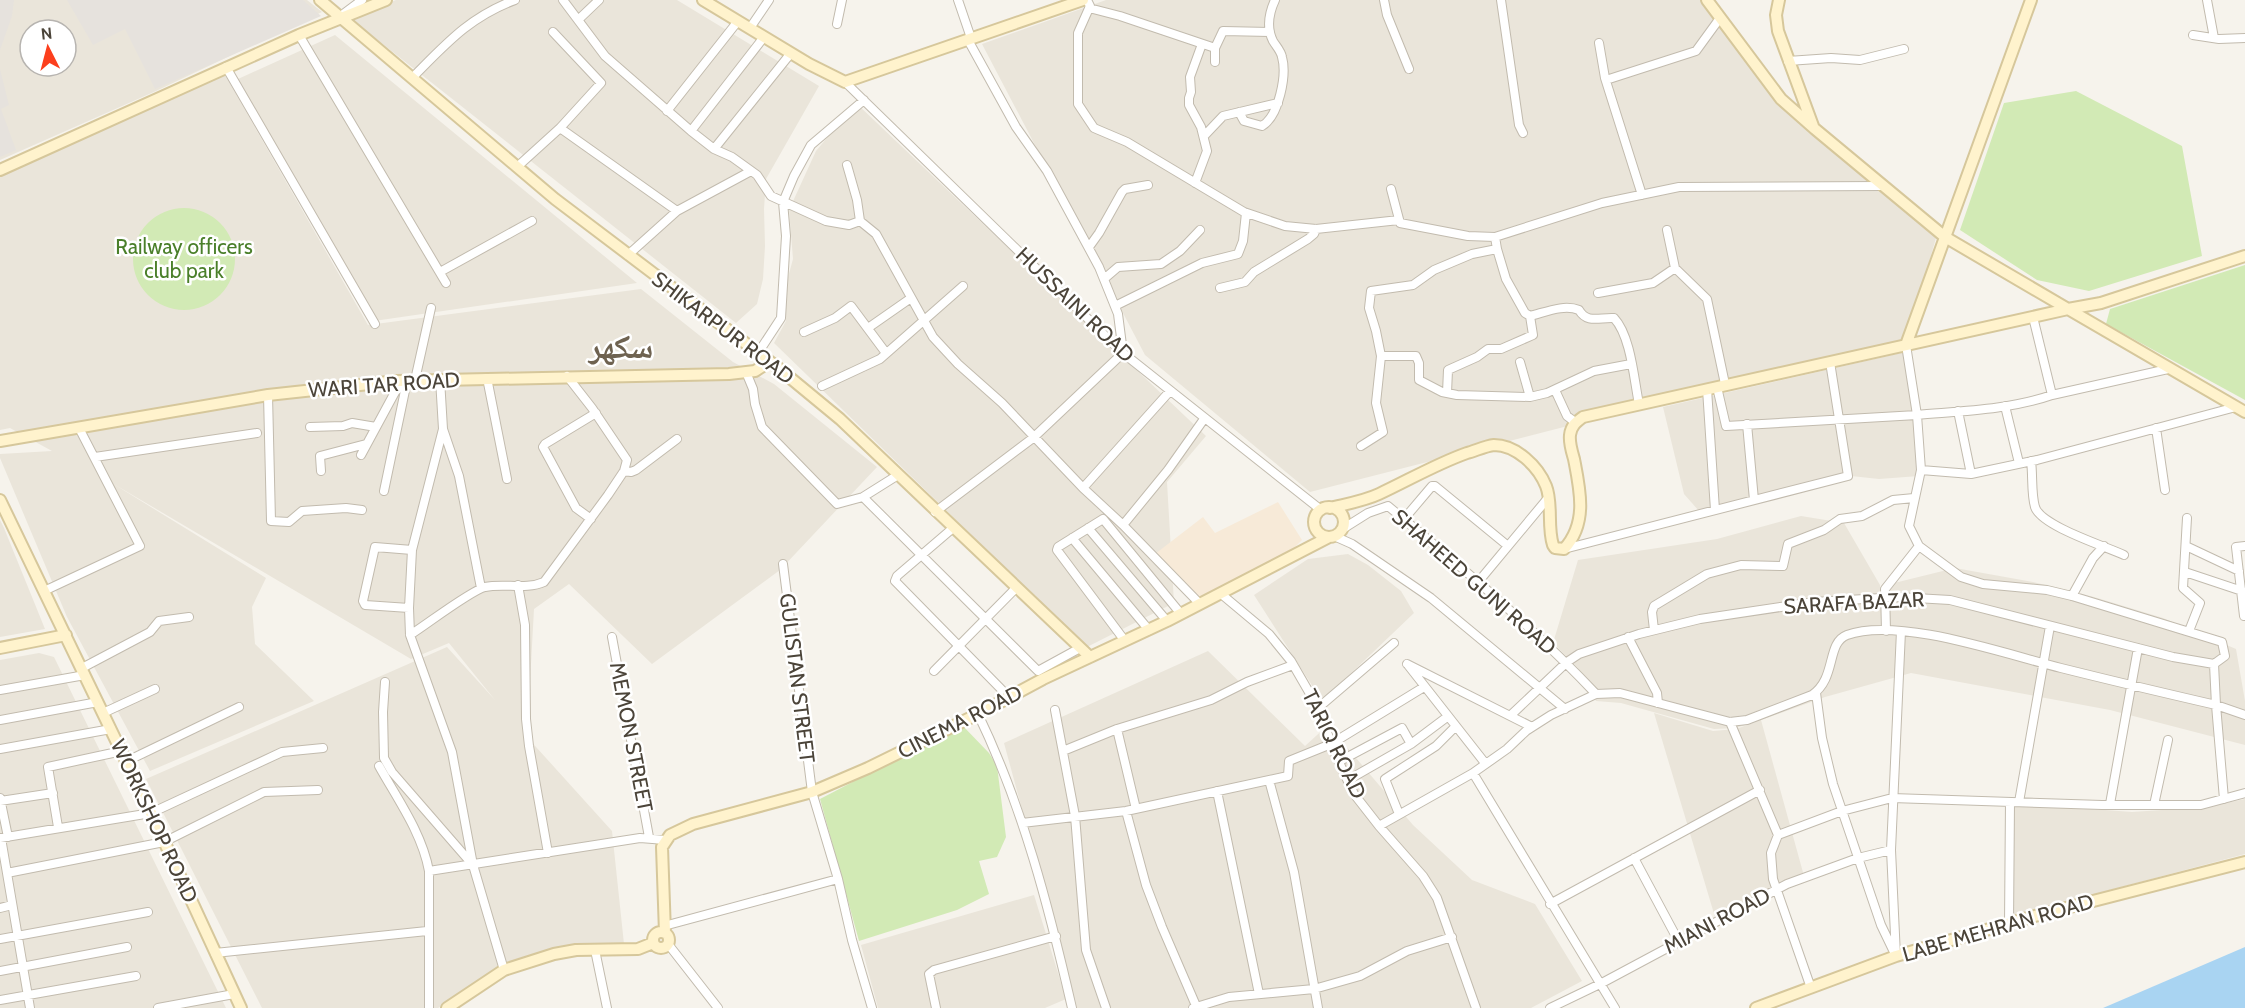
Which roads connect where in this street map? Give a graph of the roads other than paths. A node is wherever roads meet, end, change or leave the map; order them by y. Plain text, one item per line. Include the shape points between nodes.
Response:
1 (321, 0) edge
2 (362, 0) edge
3 (386, 0) edge
4 (515, 0) edge
5 (563, 0) edge
6 (599, 0) edge
7 (703, 0) edge
8 (769, 0) edge
9 (842, 0) edge
10 (958, 0) edge
11 (1275, 0) edge
12 (1384, 0) edge
13 (1501, 0) edge
14 (1707, 0) edge
15 (1779, 0) edge
16 (2031, 0) edge
17 (2207, 0) edge
18 (1086, 3) edge
19 (341, 16) junction
20 (1720, 18) junction
21 (578, 20) junction
22 (738, 21) junction
23 (837, 24) dead end
24 (750, 28) junction
25 (553, 32) dead end
26 (1270, 32) junction
27 (299, 35) junction
28 (2193, 35) dead end
29 (764, 37) junction
30 (2214, 38) junction
31 (2245, 38) edge
32 (969, 39) junction
33 (1599, 43) dead end
34 (1202, 44) junction
35 (1215, 48) junction
36 (1904, 49) dead end
37 (791, 53) junction
38 (1788, 61) junction
39 (1215, 62) dead end
40 (226, 67) junction
41 (1409, 69) dead end
42 (412, 78) junction
43 (1606, 80) junction
44 (845, 82) junction
45 (864, 100) junction
46 (1278, 103) junction
47 (667, 111) junction
48 (1239, 112) junction
49 (560, 128) junction
50 (1815, 129) junction
51 (691, 130) junction
52 (1523, 133) dead end
53 (1204, 136) junction
54 (714, 149) junction
55 (847, 165) dead end
56 (517, 167) junction
57 (0, 170) edge
58 (751, 171) junction
59 (1196, 183) junction
60 (1148, 185) dead end
61 (1883, 186) junction
62 (1391, 189) dead end
63 (1642, 195) junction
64 (783, 202) junction
65 (676, 211) junction
66 (1246, 213) junction
67 (1399, 220) junction
68 (532, 221) dead end
69 (860, 221) junction
70 (1316, 229) junction
71 (1200, 230) dead end
72 (1667, 230) dead end
73 (1495, 237) junction
74 (1945, 237) junction
75 (1089, 247) junction
76 (1497, 249) junction
77 (628, 255) junction
78 (2245, 256) edge
79 (1675, 268) junction
80 (440, 272) junction
81 (1104, 279) junction
82 (446, 283) dead end
83 (963, 286) dead end
84 (1220, 288) dead end
85 (1598, 293) dead end
86 (911, 298) junction
87 (1115, 306) junction
88 (430, 308) dead end
89 (2068, 309) junction
90 (1530, 316) junction
91 (2033, 317) junction
92 (924, 320) junction
93 (375, 324) dead end
94 (868, 328) junction
95 (804, 332) dead end
96 (1906, 345) junction
97 (758, 353) junction
98 (886, 353) junction
99 (1123, 353) junction
100 (1381, 356) junction
101 (769, 362) junction
102 (1520, 362) dead end
103 (1830, 362) junction
104 (1631, 364) junction
105 (2168, 369) junction
106 (746, 372) junction
107 (567, 376) junction
108 (487, 378) junction
109 (440, 379) junction
110 (408, 381) junction
111 (822, 386) dead end
112 (1716, 387) junction
113 (1555, 390) junction
114 (1170, 392) junction
115 (1447, 393) junction
116 (2052, 395) junction
117 (268, 396) junction
118 (1530, 397) junction
119 (1639, 404) junction
120 (2005, 406) junction
121 (2241, 410) edge
122 (1958, 411) junction
123 (596, 413) junction
124 (1917, 415) junction
125 (1204, 419) junction
126 (1838, 419) junction
127 (1575, 422) junction
128 (1747, 424) junction
129 (310, 427) dead end
130 (376, 427) junction
131 (79, 428) junction
132 (2157, 428) junction
133 (443, 429) junction
134 (257, 433) dead end
135 (1034, 438) junction
136 (677, 439) dead end
137 (0, 441) edge
138 (366, 444) junction
139 (1361, 446) dead end
140 (361, 455) dead end
141 (95, 457) junction
142 (2031, 461) junction
143 (2019, 463) junction
144 (1921, 470) junction
145 (321, 471) dead end
146 (624, 471) junction
147 (1971, 474) junction
148 (898, 475) junction
149 (507, 479) dead end
150 (1083, 488) junction
151 (2165, 490) dead end
152 (384, 491) dead end
153 (1376, 496) junction
154 (863, 498) junction
155 (1548, 498) junction
156 (1914, 498) junction
157 (0, 500) edge
158 (1754, 500) junction
159 (1388, 506) junction
160 (1325, 509) junction
161 (362, 510) dead end
162 (1715, 510) junction
163 (935, 512) junction
164 (2187, 518) dead end
165 (591, 519) junction
166 (1404, 519) junction
167 (1124, 525) junction
168 (952, 528) junction
169 (1088, 528) junction
170 (1335, 534) junction
171 (1072, 538) junction
172 (1508, 546) junction
173 (1919, 546) junction
174 (2104, 546) junction
175 (2186, 546) junction
176 (2245, 546) edge
177 (1564, 549) junction
178 (412, 550) junction
179 (921, 555) junction
180 (2124, 555) dead end
181 (783, 564) dead end
182 (2239, 571) junction
183 (2185, 572) junction
184 (1479, 581) junction
185 (518, 585) junction
186 (481, 588) junction
187 (1016, 588) junction
188 (44, 591) junction
189 (2243, 592) edge
190 (1220, 593) junction
191 (2072, 596) junction
192 (1885, 598) junction
193 (1200, 604) junction
194 (409, 608) junction
195 (1181, 614) junction
196 (2244, 616) edge
197 (189, 617) dead end
198 (986, 619) junction
199 (1167, 621) junction
200 (2050, 626) junction
201 (1149, 630) junction
202 (1654, 630) junction
203 (1886, 630) junction
204 (1901, 631) junction
205 (2189, 631) junction
206 (66, 635) junction
207 (410, 635) junction
208 (612, 637) dead end
209 (1628, 637) junction
210 (1125, 641) junction
211 (1394, 643) dead end
212 (958, 646) junction
213 (0, 648) edge
214 (1080, 648) junction
215 (2138, 648) junction
216 (1090, 657) junction
217 (1567, 662) junction
218 (2042, 663) junction
219 (2214, 664) junction
220 (1293, 665) junction
221 (934, 671) dead end
222 (84, 672) junction
223 (385, 682) dead end
224 (2130, 684) junction
225 (1424, 687) junction
226 (155, 689) dead end
227 (1540, 689) junction
228 (0, 690) edge
229 (1002, 690) dead end
230 (1816, 693) junction
231 (1596, 694) junction
232 (1658, 703) junction
233 (2216, 705) junction
234 (101, 707) junction
235 (238, 707) dead end
236 (1318, 708) junction
237 (1055, 710) dead end
238 (1565, 710) junction
239 (978, 714) junction
240 (1511, 715) junction
241 (2245, 715) edge
242 (1447, 717) junction
243 (0, 720) edge
244 (1730, 722) junction
245 (1533, 727) junction
246 (1455, 728) junction
247 (111, 729) junction
248 (1117, 729) junction
249 (2168, 740) dead end
250 (1331, 744) junction
251 (1411, 744) junction
252 (324, 748) dead end
253 (0, 749) edge
254 (1063, 751) junction
255 (124, 756) junction
256 (1340, 761) junction
257 (1485, 763) junction
258 (379, 766) dead end
259 (1473, 773) junction
260 (1269, 780) junction
261 (1348, 780) junction
262 (318, 790) dead end
263 (1760, 790) junction
264 (812, 792) junction
265 (1217, 792) junction
266 (53, 793) junction
267 (2245, 793) edge
268 (1892, 798) junction
269 (2224, 799) junction
270 (0, 800) edge
271 (2014, 802) junction
272 (2110, 804) junction
273 (2154, 805) junction
274 (1136, 809) junction
275 (1126, 811) junction
276 (1842, 811) junction
277 (151, 813) junction
278 (1399, 814) junction
279 (1075, 816) junction
280 (1022, 823) junction
281 (1379, 826) junction
282 (58, 827) junction
283 (1778, 835) junction
284 (649, 837) junction
285 (3, 838) edge
286 (665, 840) junction
287 (164, 842) junction
288 (1891, 850) junction
289 (548, 853) junction
290 (1634, 858) junction
291 (1858, 858) junction
292 (2245, 862) edge
293 (473, 865) junction
294 (429, 871) junction
295 (7, 873) junction
296 (838, 879) junction
297 (1776, 890) junction
298 (1550, 904) junction
299 (12, 906) junction
300 (0, 908) edge
301 (148, 912) dead end
302 (2009, 924) junction
303 (427, 931) junction
304 (666, 934) junction
305 (18, 936) junction
306 (1056, 936) junction
307 (1452, 937) junction
308 (0, 939) edge
309 (1679, 942) junction
310 (127, 947) dead end
311 (596, 950) junction
312 (215, 953) junction
313 (1896, 956) junction
314 (23, 967) junction
315 (504, 970) junction
316 (0, 971) edge
317 (136, 976) dead end
318 (1600, 984) junction
319 (1811, 988) junction
320 (1314, 989) junction
321 (234, 994) junction
322 (1259, 994) junction
323 (28, 995) junction
324 (0, 1000) edge
325 (181, 1006) edge
326 (30, 1008) edge
327 (158, 1008) edge
328 (241, 1008) edge
329 (429, 1008) edge
330 (447, 1008) edge
331 (607, 1008) edge
332 (718, 1008) edge
333 (872, 1008) edge
334 (936, 1008) edge
335 (1072, 1008) edge
336 (1106, 1008) edge
337 (1195, 1008) edge
338 (1318, 1008) edge
339 (1476, 1008) edge
340 (1550, 1008) edge
341 (1615, 1008) edge
342 (1756, 1008) edge

1 - 19 street, SHIKARPUR ROAD
2 - 19 street
3 - 19 street
4 - 42 street via 492,9 461,30
5 - 21 street
6 - 21 street
7 - 22 street
8 - 24 street
9 - 23 street
10 - 32 street
11 - 26 street via 1269,15
12 - 41 street
13 - 52 street
14 - 20 street
15 - 38 street via 1778,31
16 - 74 street
17 - 30 street
18 - 32 street
18 - 34 street
18 - 59 street via 1078,33 1078,104 1094,128 1127,142
19 - 27 street
19 - 42 street, SHIKARPUR ROAD
20 - 43 street via 1696,51
20 - 50 street via 1781,99
21 - 47 street via 605,56
22 - 24 street
22 - 47 street
24 - 29 street
25 - 49 street via 601,83
26 - 35 street via 1223,31
26 - 46 street via 1283,61
27 - 40 street
27 - 80 street
28 - 30 street
29 - 37 street
29 - 51 street
30 - 31 street
32 - 44 street
32 - 75 street via 1016,127 1047,171
33 - 43 street
34 - 35 street
34 - 53 street via 1190,77 1189,105
35 - 39 street
36 - 38 street via 1860,60
37 - 44 street
37 - 54 street
38 - 50 street
40 - 57 street
40 - 93 street
42 - 56 street, SHIKARPUR ROAD
43 - 63 street
44 - 45 street, HUSSAINI ROAD
45 - 64 street via 811,146
45 - 99 street, HUSSAINI ROAD
46 - 48 street
46 - 48 street via 1262,126 1244,121
47 - 51 street
48 - 53 street via 1223,116
49 - 56 street
49 - 65 street
50 - 61 street
51 - 54 street
53 - 59 street via 1208,151
54 - 58 street via 732,156
55 - 69 street
56 - 77 street, SHIKARPUR ROAD
58 - 64 street via 771,196
58 - 65 street
59 - 66 street
60 - 75 street via 1122,192
61 - 63 street via 1679,187
61 - 74 street
62 - 67 street
63 - 73 street via 1602,203
64 - 69 street via 826,220 849,225
64 - 97 street via 786,236 781,318
65 - 77 street
66 - 70 street via 1285,226
66 - 87 street via 1238,254 1202,263
67 - 70 street
67 - 73 street via 1441,232
68 - 80 street
69 - 86 street via 876,234
70 - 84 street via 1308,239 1254,272 1245,282
71 - 81 street via 1161,264 1119,267
72 - 79 street
73 - 76 street
74 - 89 street
74 - 96 street
75 - 81 street
76 - 90 street via 1512,292
76 - 100 street via 1472,254 1434,270 1413,285 1371,291 1369,308
77 - 97 street, SHIKARPUR ROAD
78 - 89 street via 2101,303
79 - 85 street via 1653,283
79 - 112 street via 1707,299
80 - 82 street
81 - 87 street
83 - 92 street
86 - 92 street
86 - 94 street
87 - 99 street
88 - 110 street
89 - 91 street
89 - 105 street
90 - 104 street via 1572,308 1591,320 1614,318 1620,325
90 - 115 street via 1533,335 1528,339 1501,349 1488,349 1448,370
91 - 96 street
91 - 116 street
92 - 98 street
92 - 135 street via 933,337 958,364
94 - 95 street via 850,306 835,318
94 - 98 street
96 - 103 street
96 - 124 street
97 - 101 street, SHIKARPUR ROAD
98 - 111 street
99 - 114 street, HUSSAINI ROAD
99 - 135 street
100 - 115 street via 1416,356 1419,380
100 - 139 street via 1376,403 1383,432
101 - 106 street, WARI TAR ROAD
101 - 148 street, SHIKARPUR ROAD via 840,419
102 - 118 street
103 - 112 street
103 - 126 street
104 - 113 street via 1594,372
104 - 119 street
105 - 116 street
105 - 121 street
106 - 107 street, WARI TAR ROAD
106 - 154 street via 762,427 837,504
107 - 108 street, WARI TAR ROAD
107 - 123 street
108 - 109 street, WARI TAR ROAD
108 - 149 street
109 - 110 street, WARI TAR ROAD
109 - 133 street
110 - 117 street, WARI TAR ROAD
110 - 130 street
110 - 152 street
112 - 119 street
112 - 128 street via 1726,426
112 - 162 street
113 - 118 street
113 - 127 street via 1567,416
114 - 125 street, HUSSAINI ROAD
114 - 150 street
115 - 118 street
116 - 120 street
117 - 131 street, WARI TAR ROAD
117 - 161 street via 271,521 289,522 302,511
119 - 127 street
120 - 122 street
120 - 143 street
121 - 132 street
122 - 124 street
122 - 147 street
123 - 146 street via 627,460
123 - 165 street via 543,447 576,508
124 - 126 street
124 - 144 street
125 - 160 street, HUSSAINI ROAD
125 - 167 street
126 - 128 street
126 - 158 street via 1848,476
127 - 177 street via 1570,437 1581,510 1575,533
128 - 158 street
129 - 130 street via 352,423
130 - 138 street
131 - 137 street, WARI TAR ROAD
131 - 141 street
132 - 142 street
132 - 151 street
133 - 178 street
133 - 186 street via 459,476
134 - 141 street
135 - 150 street
135 - 163 street
136 - 146 street via 636,470
138 - 140 street
138 - 145 street via 320,456
141 - 188 street via 140,546
142 - 143 street
142 - 174 street via 2036,508 2041,516
143 - 147 street
144 - 147 street
144 - 156 street
146 - 165 street
148 - 154 street
148 - 163 street, SHIKARPUR ROAD
150 - 167 street
153 - 155 street via 1442,462 1492,445 1519,453 1530,462 1547,488
153 - 159 street
153 - 160 street
154 - 179 street
155 - 172 street
155 - 177 street via 1552,545
156 - 173 street via 1909,526
156 - 202 street via 1893,500 1862,516 1840,519 1788,544 1783,566 1742,565 1707,574 1654,606
157 - 188 street, WORKSHOP ROAD
158 - 162 street
159 - 166 street, SHAHEED GUNJ ROAD
159 - 170 street, SHAHEED GUNJ ROAD via 1368,513
160 - 170 street via 1342,516
160 - 170 street via 1315,517 1314,526 1320,534
162 - 177 street
163 - 168 street, SHIKARPUR ROAD
164 - 175 street
165 - 185 street via 544,582 536,586
166 - 172 street via 1435,486
166 - 184 street, SHAHEED GUNJ ROAD
167 - 193 street
168 - 179 street
168 - 187 street, SHIKARPUR ROAD
169 - 171 street
169 - 195 street via 1103,519
169 - 199 street
170 - 190 street, CINEMA ROAD
170 - 227 street via 1431,598
171 - 201 street
171 - 210 street via 1058,547 1058,554
172 - 184 street
173 - 191 street via 1961,577 1983,584
173 - 192 street via 1885,589
174 - 180 street
174 - 191 street
175 - 182 street
175 - 183 street
176 - 182 street via 2236,547
178 - 194 street
178 - 194 street via 375,546 363,601 365,605
179 - 198 street
179 - 212 street via 895,581
181 - 264 street, GULISTAN STREET
182 - 189 street
183 - 189 street
183 - 205 street via 2183,588 2200,603
184 - 217 street, SHAHEED GUNJ ROAD
185 - 186 street
185 - 289 street via 525,625 529,746
186 - 207 street
187 - 198 street
187 - 214 street, SHIKARPUR ROAD
188 - 206 street, WORKSHOP ROAD
189 - 196 street
190 - 193 street, CINEMA ROAD
190 - 220 street, TARIQ ROAD via 1269,634
191 - 205 street
192 - 200 street, SARAFA BAZAR via 1950,600
192 - 202 street, SARAFA BAZAR via 1783,606
192 - 203 street
193 - 195 street, CINEMA ROAD
194 - 207 street
195 - 199 street, CINEMA ROAD
197 - 222 street via 159,621 150,632
198 - 212 street
198 - 214 street via 1038,671
199 - 201 street, CINEMA ROAD
200 - 215 street, SARAFA BAZAR
200 - 218 street
201 - 210 street, CINEMA ROAD
202 - 209 street, SARAFA BAZAR
203 - 204 street
203 - 230 street via 1841,638 1828,678
204 - 218 street
204 - 268 street
205 - 219 street via 2222,642 2225,656
206 - 213 street
206 - 222 street, WORKSHOP ROAD
207 - 293 street via 452,752
208 - 284 street, MEMON STREET
209 - 217 street, SARAFA BAZAR
209 - 232 street via 1657,693
210 - 216 street, CINEMA ROAD
211 - 236 street
212 - 221 street
212 - 229 street
214 - 216 street, SHIKARPUR ROAD
215 - 219 street, SARAFA BAZAR
215 - 224 street
216 - 239 street, CINEMA ROAD
217 - 227 street, SARAFA BAZAR
217 - 231 street, SHAHEED GUNJ ROAD
218 - 224 street
218 - 271 street
219 - 233 street
220 - 236 street, TARIQ ROAD
220 - 248 street via 1211,700
222 - 228 street
222 - 234 street, WORKSHOP ROAD
223 - 293 street via 384,759
224 - 233 street
224 - 272 street
225 - 240 street via 1407,664
225 - 242 street
225 - 250 street
226 - 234 street
227 - 238 street
227 - 240 street, SARAFA BAZAR
230 - 244 street via 1747,720
230 - 276 street via 1822,738
231 - 232 street via 1620,693
231 - 238 street
232 - 244 street
233 - 241 street
233 - 269 street
234 - 243 street
234 - 247 street, WORKSHOP ROAD
235 - 255 street
236 - 250 street, TARIQ ROAD
237 - 254 street
238 - 245 street
239 - 264 street, CINEMA ROAD
239 - 280 street
240 - 245 street
242 - 246 street
242 - 251 street
244 - 263 street
245 - 257 street
246 - 257 street
246 - 278 street via 1436,746 1386,779
247 - 253 street
247 - 255 street, WORKSHOP ROAD
248 - 254 street
248 - 274 street
249 - 273 street
250 - 256 street, TARIQ ROAD
250 - 260 street via 1289,761 1288,776
251 - 256 street via 1401,728
251 - 261 street
252 - 277 street via 282,752
254 - 279 street
255 - 266 street via 48,767
255 - 277 street, WORKSHOP ROAD
256 - 261 street, TARIQ ROAD
257 - 259 street
258 - 294 street via 416,831
259 - 278 street
259 - 298 street
260 - 265 street
260 - 320 street via 1294,872
261 - 281 street, TARIQ ROAD
262 - 287 street via 264,792
263 - 283 street
263 - 290 street
264 - 286 street, CINEMA ROAD via 693,824
264 - 296 street, GULISTAN STREET
265 - 274 street
265 - 322 street
266 - 270 street
266 - 282 street
267 - 269 street
268 - 271 street
268 - 276 street
268 - 288 street
269 - 273 street via 2201,806
270 - 285 street
271 - 272 street
271 - 302 street
272 - 273 street
274 - 275 street
275 - 279 street
275 - 337 street via 1146,885
276 - 283 street
276 - 291 street
277 - 282 street
277 - 287 street, WORKSHOP ROAD
278 - 281 street
279 - 280 street
279 - 336 street via 1086,950
280 - 306 street
281 - 307 street, TARIQ ROAD via 1423,876 1437,898
282 - 285 street
283 - 297 street via 1771,853
284 - 286 street
284 - 289 street
285 - 295 street
286 - 304 street via 662,872
287 - 295 street
287 - 312 street, WORKSHOP ROAD
288 - 291 street, MIANI ROAD
288 - 313 street
289 - 293 street
290 - 298 street
290 - 309 street
291 - 297 street, MIANI ROAD
291 - 313 street
292 - 302 street, LABE MEHRAN ROAD
293 - 294 street
293 - 315 street
294 - 303 street
295 - 299 street
296 - 304 street
296 - 333 street, GULISTAN STREET
297 - 309 street, MIANI ROAD
297 - 319 street
298 - 318 street
299 - 300 street
299 - 305 street
301 - 305 street
302 - 313 street, LABE MEHRAN ROAD
303 - 312 street
303 - 329 street
304 - 311 street via 655,934 653,943 638,949
304 - 332 street
305 - 308 street
305 - 314 street
306 - 334 street via 934,970 929,981
306 - 335 street
307 - 320 street via 1407,951 1360,976
307 - 339 street, TARIQ ROAD
309 - 318 street, MIANI ROAD
310 - 314 street
311 - 315 street via 554,954
311 - 331 street
312 - 321 street, WORKSHOP ROAD
313 - 319 street, LABE MEHRAN ROAD
314 - 316 street
314 - 323 street
315 - 330 street
317 - 323 street
318 - 340 street, MIANI ROAD
318 - 341 street
319 - 342 street, LABE MEHRAN ROAD
320 - 322 street
320 - 338 street
321 - 325 street
321 - 328 street, WORKSHOP ROAD
322 - 337 street via 1229,997
323 - 324 street
323 - 326 street
325 - 327 street

